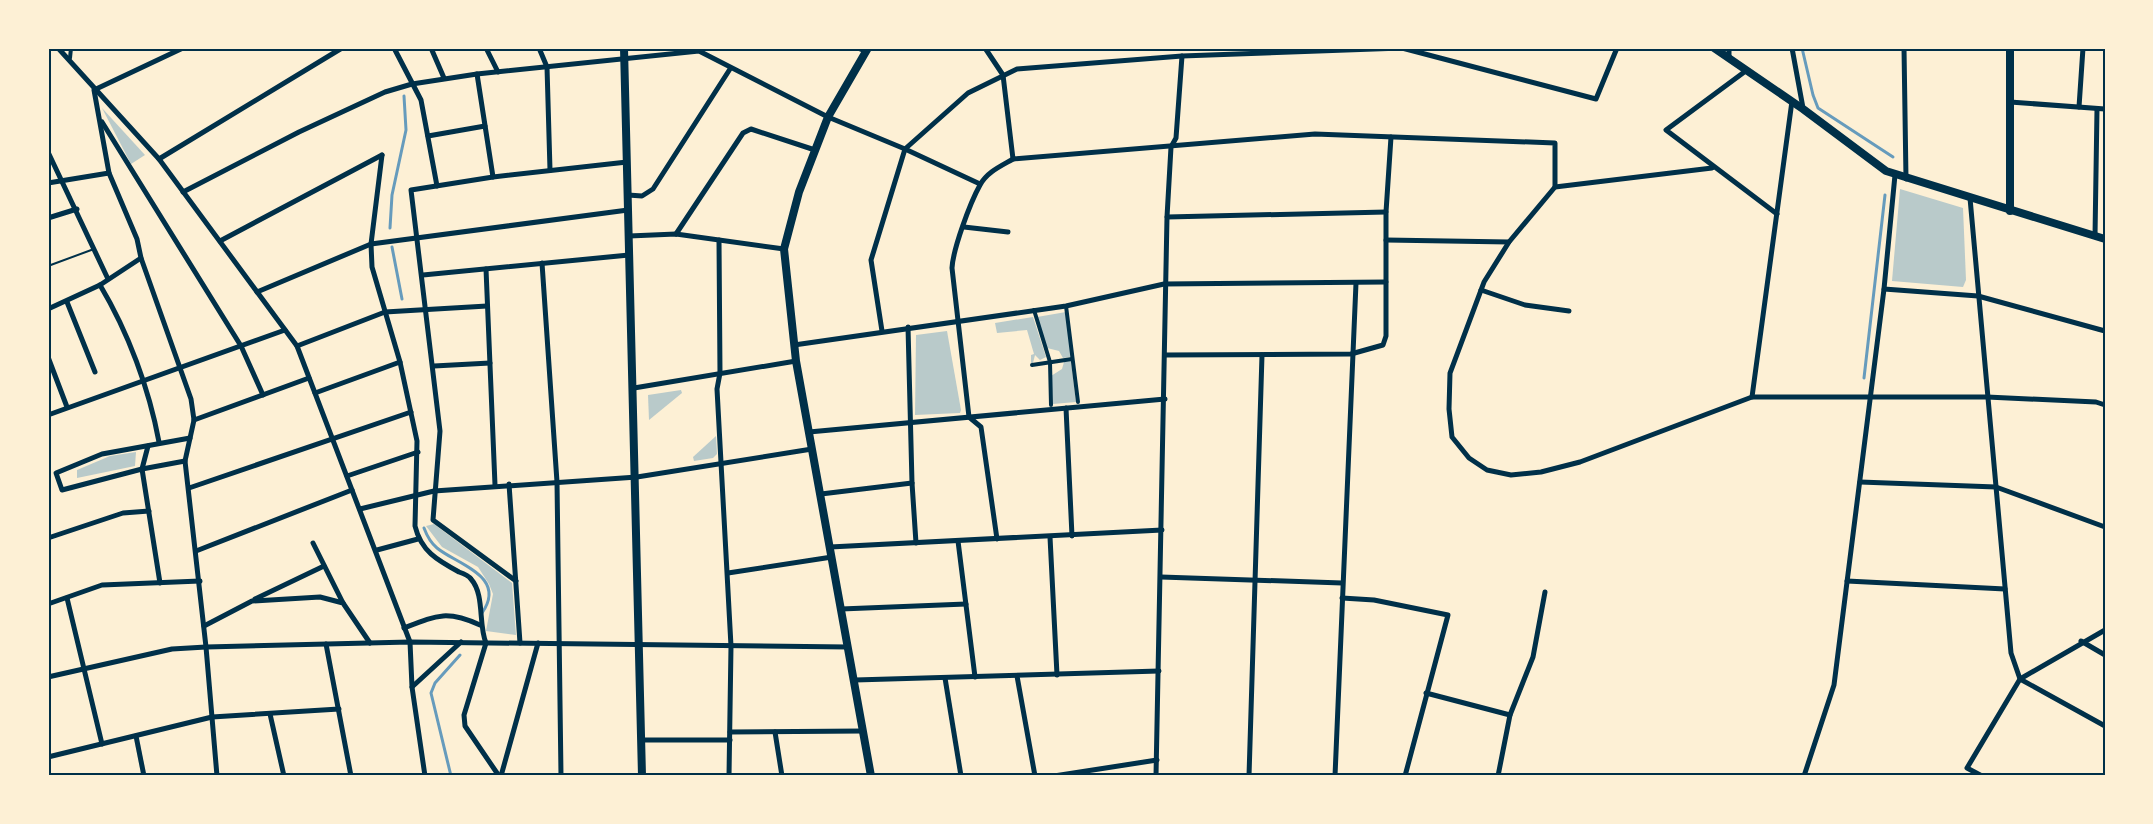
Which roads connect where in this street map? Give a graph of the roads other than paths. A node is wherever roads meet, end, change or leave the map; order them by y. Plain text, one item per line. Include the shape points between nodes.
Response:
1 (58, 48) edge
2 (72, 48) edge
3 (183, 48) edge
4 (342, 48) edge
5 (394, 48) edge
6 (431, 48) edge
7 (486, 48) edge
8 (539, 48) edge
9 (624, 48) edge
10 (710, 48) edge
11 (985, 48) edge
12 (1617, 48) edge
13 (1714, 48) edge
14 (1729, 48) edge
15 (1792, 48) edge
16 (1904, 48) edge
17 (2010, 48) edge
18 (2083, 48) edge
19 (864, 49) edge
20 (1182, 56) junction
21 (1729, 57) junction
22 (70, 58) dead end
23 (710, 58) junction
24 (625, 60) junction
25 (547, 67) junction
26 (730, 69) junction
27 (1747, 70) junction
28 (498, 72) junction
29 (477, 74) junction
30 (1003, 75) junction
31 (444, 78) junction
32 (412, 84) junction
33 (94, 90) junction
34 (1792, 101) junction
35 (2010, 102) junction
36 (2079, 107) junction
37 (1803, 109) junction
38 (2097, 109) junction
39 (2105, 109) edge
40 (828, 117) junction
41 (99, 118) junction
42 (485, 126) junction
43 (428, 136) junction
44 (2097, 136) junction
45 (1391, 137) junction
46 (2105, 138) edge
47 (1171, 147) junction
48 (905, 148) junction
49 (815, 150) junction
50 (48, 152) edge
51 (159, 159) junction
52 (1013, 159) junction
53 (627, 162) junction
54 (1712, 168) junction
55 (550, 170) junction
56 (109, 173) junction
57 (1895, 175) junction
58 (493, 177) junction
59 (1906, 179) junction
60 (61, 182) junction
61 (48, 183) edge
62 (980, 184) junction
63 (437, 186) junction
64 (1555, 187) junction
65 (183, 192) junction
66 (628, 195) junction
67 (1970, 198) junction
68 (77, 208) junction
69 (628, 210) junction
70 (2010, 211) junction
71 (1386, 212) junction
72 (1777, 214) junction
73 (1167, 217) junction
74 (48, 218) edge
75 (964, 227) junction
76 (1008, 232) dead end
77 (676, 234) junction
78 (629, 236) junction
79 (2095, 236) junction
80 (417, 237) junction
81 (2105, 239) edge
82 (719, 240) junction
83 (1386, 240) junction
84 (220, 242) junction
85 (1509, 242) junction
86 (371, 244) junction
87 (94, 249) junction
88 (784, 249) junction
89 (629, 255) junction
90 (141, 258) junction
91 (542, 263) junction
92 (48, 266) edge
93 (486, 269) junction
94 (423, 275) junction
95 (108, 279) junction
96 (1386, 282) junction
97 (1356, 283) junction
98 (1164, 284) junction
99 (100, 285) junction
100 (1884, 289) junction
101 (1481, 290) junction
102 (257, 292) junction
103 (1978, 296) junction
104 (67, 302) junction
105 (487, 306) junction
106 (1066, 306) junction
107 (48, 309) edge
108 (1034, 310) junction
109 (1569, 311) dead end
110 (385, 312) junction
111 (957, 320) junction
112 (908, 327) junction
113 (285, 330) junction
114 (2105, 331) edge
115 (882, 332) junction
116 (795, 345) junction
117 (241, 346) junction
118 (297, 346) junction
119 (1351, 354) junction
120 (1165, 355) junction
121 (1262, 355) junction
122 (48, 357) edge
123 (1072, 359) junction
124 (796, 360) junction
125 (400, 362) junction
126 (1050, 362) junction
127 (489, 363) junction
128 (1032, 365) dead end
129 (434, 366) junction
130 (180, 368) junction
131 (50, 370) edge
132 (95, 372) dead end
133 (720, 374) junction
134 (309, 378) junction
135 (142, 381) junction
136 (634, 388) junction
137 (315, 393) junction
138 (262, 395) junction
139 (1870, 396) junction
140 (1752, 397) junction
141 (1987, 397) junction
142 (1165, 399) junction
143 (1077, 402) dead end
144 (1051, 405) dead end
145 (2105, 405) edge
146 (67, 407) junction
147 (1066, 408) junction
148 (411, 412) junction
149 (48, 414) edge
150 (969, 417) junction
151 (194, 420) junction
152 (910, 423) junction
153 (809, 432) junction
154 (190, 438) junction
155 (333, 440) junction
156 (159, 442) junction
157 (148, 446) junction
158 (812, 449) junction
159 (418, 452) junction
160 (185, 461) junction
161 (723, 463) junction
162 (142, 469) junction
163 (56, 473) junction
164 (48, 476) edge
165 (347, 477) junction
166 (637, 477) junction
167 (557, 482) junction
168 (1860, 482) junction
169 (912, 483) junction
170 (509, 484) junction
171 (495, 485) junction
172 (1996, 487) junction
173 (189, 488) junction
174 (352, 490) junction
175 (434, 490) junction
176 (415, 494) junction
177 (820, 494) junction
178 (360, 509) junction
179 (149, 511) junction
180 (2105, 527) edge
181 (1162, 530) junction
182 (1072, 536) junction
183 (1050, 537) junction
184 (48, 538) edge
185 (418, 539) junction
186 (997, 539) junction
187 (958, 541) junction
188 (313, 543) dead end
189 (916, 543) junction
190 (830, 548) junction
191 (376, 550) junction
192 (196, 551) junction
193 (832, 557) junction
194 (324, 566) junction
195 (728, 573) junction
196 (1161, 577) junction
197 (1255, 580) junction
198 (200, 581) junction
199 (516, 581) junction
200 (1847, 581) junction
201 (160, 583) junction
202 (1342, 583) junction
203 (2005, 589) junction
204 (1545, 592) dead end
205 (67, 598) junction
206 (1342, 598) junction
207 (252, 601) junction
208 (343, 603) junction
209 (48, 604) edge
210 (966, 604) junction
211 (841, 609) junction
212 (480, 625) junction
213 (204, 626) junction
214 (404, 628) junction
215 (2105, 630) edge
216 (2081, 641) junction
217 (410, 642) junction
218 (461, 642) junction
219 (370, 643) junction
220 (486, 643) junction
221 (520, 643) junction
222 (326, 644) junction
223 (538, 644) junction
224 (561, 644) junction
225 (640, 644) junction
226 (731, 645) junction
227 (207, 647) junction
228 (848, 647) junction
229 (2105, 655) edge
230 (83, 669) junction
231 (1159, 671) junction
232 (1057, 675) junction
233 (1017, 676) junction
234 (48, 677) edge
235 (975, 677) junction
236 (945, 678) junction
237 (2020, 679) junction
238 (855, 680) junction
239 (412, 687) junction
240 (1426, 693) junction
241 (339, 709) junction
242 (270, 714) junction
243 (1510, 715) junction
244 (212, 717) junction
245 (2105, 726) edge
246 (863, 731) junction
247 (730, 732) junction
248 (775, 732) junction
249 (136, 736) junction
250 (641, 740) junction
251 (730, 741) junction
252 (102, 744) junction
253 (48, 758) edge
254 (1157, 760) junction
255 (144, 776) edge
256 (217, 776) edge
257 (284, 776) edge
258 (351, 776) edge
259 (425, 776) edge
260 (500, 776) edge
261 (561, 776) edge
262 (642, 776) edge
263 (729, 776) edge
264 (782, 776) edge
265 (871, 776) edge
266 (961, 776) edge
267 (1035, 776) edge
268 (1054, 776) edge
269 (1156, 776) edge
270 (1249, 776) edge
271 (1335, 776) edge
272 (1405, 776) edge
273 (1498, 776) edge
274 (1804, 776) edge
275 (1982, 776) edge

1 - 33 street
2 - 22 street
3 - 33 street
4 - 51 street
5 - 32 street
6 - 31 street
7 - 28 street
8 - 25 street
9 - 24 main road
10 - 23 street
11 - 30 street
12 - 20 street via 1596,99 1402,48
13 - 21 main road
14 - 21 street
15 - 37 street
16 - 59 street
17 - 35 main road
18 - 36 street
19 - 40 main road
20 - 30 street via 1017,69
20 - 47 street via 1176,138
21 - 27 main road
23 - 24 street via 699,51
23 - 26 street
24 - 25 street
24 - 53 main road
25 - 28 street
25 - 55 street
26 - 40 street
26 - 66 street via 653,189 642,195
27 - 34 main road
27 - 54 street via 1666,130
28 - 29 street
29 - 31 street
29 - 42 street
30 - 48 street via 968,93
30 - 52 street
31 - 32 street
32 - 43 street via 421,100
32 - 65 street via 385,92 300,132
33 - 41 street
33 - 51 street
34 - 37 main road
34 - 72 street
35 - 36 street
35 - 70 main road
36 - 38 street
37 - 57 main road
38 - 39 street
38 - 44 street
40 - 48 street
40 - 49 main road
41 - 56 street
41 - 117 street
42 - 43 street
42 - 58 street
43 - 63 street
44 - 46 street
44 - 79 street
45 - 47 street via 1316,134
45 - 64 street via 1555,143
45 - 71 street
47 - 52 street
47 - 73 street
48 - 62 street
48 - 115 street via 871,260
49 - 77 street via 751,129 743,133
49 - 88 main road
50 - 60 street
51 - 65 street
52 - 62 street
53 - 55 street
53 - 66 main road
54 - 64 street
54 - 72 street
55 - 58 street
56 - 60 street
56 - 90 street
57 - 59 main road
57 - 100 street
58 - 63 street
59 - 67 main road
60 - 61 street
60 - 68 street
62 - 75 street
63 - 80 street via 411,190
64 - 85 street
65 - 84 street
66 - 69 main road
67 - 70 main road
67 - 103 street
68 - 74 street
68 - 87 street
69 - 78 main road
69 - 80 street
70 - 79 main road
71 - 73 street
71 - 83 street
72 - 140 street
73 - 98 street
75 - 76 street
75 - 111 street via 953,255
77 - 78 street
77 - 82 street
78 - 89 main road
79 - 81 main road
80 - 86 street
80 - 94 street
82 - 88 street
82 - 133 street
83 - 85 street
83 - 96 street
84 - 86 street via 382,154
84 - 102 street
85 - 101 street
86 - 102 street
86 - 110 street via 372,267
87 - 92 lane
87 - 95 street
88 - 116 main road
89 - 91 street
89 - 136 main road
90 - 95 street
90 - 130 street
91 - 93 street
91 - 167 street
93 - 94 street
93 - 105 street
94 - 129 street
95 - 99 street
96 - 97 street
96 - 119 street via 1383,345
97 - 98 street
97 - 119 street
98 - 106 street
98 - 120 street
99 - 104 street
99 - 135 street via 115,310
100 - 103 street
100 - 139 street
101 - 109 street via 1515,303
101 - 140 street via 1450,373 1449,409 1452,437 1469,458 1487,470 1511,475 1580,462
102 - 113 street
103 - 114 street
103 - 141 street
104 - 107 street
104 - 132 street
105 - 110 street
105 - 127 street
106 - 108 street
106 - 123 street
108 - 111 street
108 - 126 street
110 - 118 street
110 - 125 street
111 - 112 street
111 - 150 street
112 - 115 street
112 - 152 street
113 - 117 street
113 - 118 street
115 - 116 street
116 - 124 main road
117 - 130 street
117 - 138 street
118 - 134 street
119 - 121 street
119 - 202 street
120 - 121 street
120 - 142 street
121 - 197 street
122 - 131 street
123 - 126 street
123 - 143 street
124 - 133 street
124 - 153 main road
125 - 137 street
125 - 148 street
126 - 128 street
126 - 144 street
127 - 129 street
127 - 171 street
129 - 175 street via 440,431
130 - 135 street
130 - 151 street
131 - 146 street
133 - 136 street
133 - 161 street via 717,389
134 - 137 street
134 - 138 street
135 - 146 street
135 - 156 street
136 - 166 main road
137 - 155 street
138 - 151 street
139 - 140 street
139 - 141 street
139 - 168 street
141 - 145 street
141 - 172 street
142 - 147 street
142 - 181 street
146 - 149 street
147 - 150 street
147 - 182 street
148 - 155 street
148 - 159 street
150 - 152 street
150 - 186 street via 981,427
151 - 154 street
152 - 153 street
152 - 169 street
153 - 158 main road
154 - 156 street
154 - 160 street
155 - 165 street
155 - 173 street
156 - 157 street
157 - 162 street
157 - 163 street via 102,454
158 - 161 street
158 - 177 main road
159 - 165 street
159 - 176 street
160 - 162 street
160 - 173 street
161 - 166 street
161 - 195 street
162 - 163 street via 62,490
162 - 179 street
163 - 164 street
165 - 174 street
166 - 167 street
166 - 225 main road
167 - 170 street
167 - 224 street
168 - 172 street
168 - 200 street
169 - 177 street
169 - 189 street
170 - 171 street
170 - 199 street
171 - 175 street
172 - 180 street
172 - 203 street
173 - 192 street
174 - 178 street
174 - 192 street
175 - 176 street
175 - 199 street via 433,520
176 - 178 street
176 - 185 street
177 - 190 main road
178 - 191 street
179 - 184 street via 123,513
179 - 201 street
181 - 182 street
181 - 196 street
182 - 183 street
183 - 186 street
183 - 232 street
185 - 191 street
185 - 212 street via 428,554 471,578 479,596
186 - 187 street
187 - 189 street
187 - 210 street
188 - 194 street
189 - 190 street
190 - 193 main road
191 - 214 street
192 - 198 street
193 - 195 street
193 - 211 main road
194 - 207 street
194 - 208 street
195 - 226 street
196 - 197 street
196 - 231 street
197 - 202 street
197 - 270 street
198 - 201 street
198 - 213 street
199 - 221 street
200 - 203 street
200 - 274 street via 1834,685
201 - 205 street via 102,585
202 - 206 street
203 - 237 street via 2011,653
204 - 243 street via 1533,657
205 - 209 street
205 - 230 street
206 - 240 street via 1374,600 1448,615
206 - 271 street
207 - 208 street via 320,597
207 - 213 street
208 - 219 street
210 - 211 street
210 - 235 street
211 - 228 main road
212 - 214 street via 443,614
212 - 220 street
213 - 227 street
214 - 217 street
215 - 216 street
216 - 229 street
216 - 237 street
217 - 218 street
217 - 219 street
217 - 239 street
218 - 220 street
218 - 239 street
219 - 222 street
220 - 221 street
220 - 260 street via 464,715 465,726
221 - 223 street
222 - 227 street
222 - 241 street
223 - 224 street
223 - 260 street
224 - 225 street
224 - 261 street
225 - 226 street
225 - 250 main road
226 - 228 street
226 - 247 street
227 - 230 street via 172,650
227 - 244 street
228 - 238 main road
230 - 234 street
230 - 252 street
231 - 232 street
231 - 254 street
232 - 233 street
233 - 235 street
233 - 267 street
235 - 236 street
236 - 238 street
236 - 266 street
237 - 245 street
237 - 275 street via 1967,768
238 - 246 main road
239 - 259 street
240 - 243 street
240 - 272 street
241 - 242 street
241 - 258 street
242 - 244 street
242 - 257 street
243 - 273 street
244 - 249 street
244 - 256 street
246 - 248 street
246 - 265 main road
247 - 248 street
247 - 251 street
248 - 264 street
249 - 252 street
249 - 255 street
250 - 251 street
250 - 262 main road
251 - 263 street
252 - 253 street
254 - 268 street
254 - 269 street

